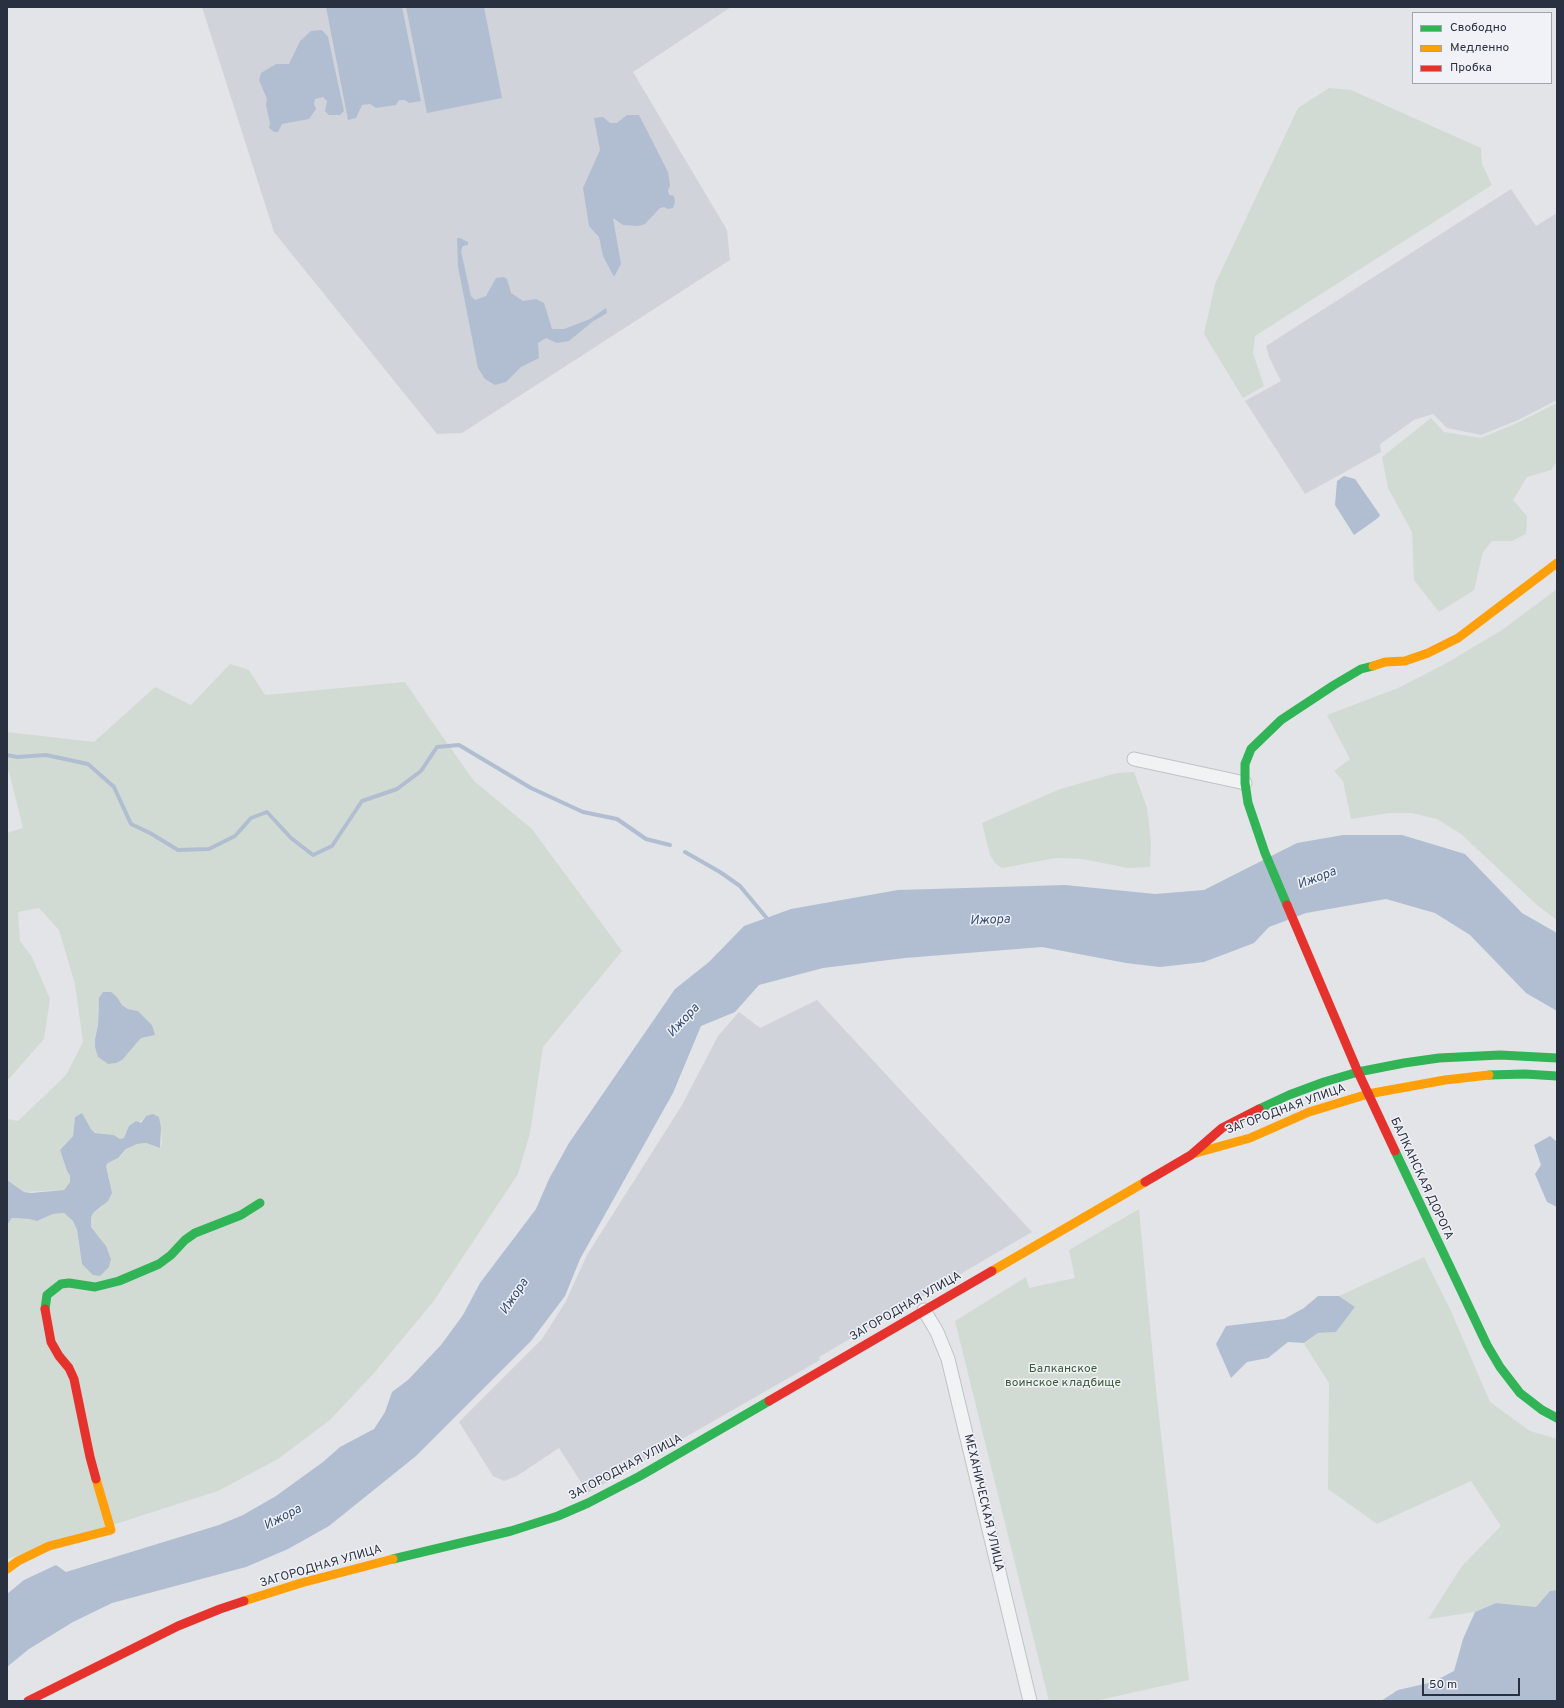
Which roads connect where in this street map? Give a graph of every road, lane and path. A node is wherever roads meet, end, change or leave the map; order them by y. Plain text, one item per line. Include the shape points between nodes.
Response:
1 (1557, 563) edge
2 (1134, 759) dead end
3 (1245, 783) junction
4 (1557, 1058) edge
5 (1358, 1072) junction
6 (1557, 1076) edge
7 (1368, 1094) junction
8 (1191, 1155) junction
9 (260, 1203) dead end
10 (924, 1310) junction
11 (1557, 1418) edge
12 (7, 1569) edge
13 (28, 1701) edge
14 (1030, 1701) edge

1 - 3 main road, БАЛКАНСКАЯ ДОРОГА via 1458,638 1405,661 1385,662 1361,669 1280,720 1251,749 1245,764
2 - 3 street
3 - 5 main road, БАЛКАНСКАЯ ДОРОГА via 1248,803 1265,853
4 - 5 main road, ЗАГОРОДНАЯ УЛИЦА via 1500,1055 1446,1057
5 - 7 main road, БАЛКАНСКАЯ ДОРОГА
5 - 8 main road, ЗАГОРОДНАЯ УЛИЦА via 1289,1095 1248,1114 1222,1128
6 - 7 main road, ЗАГОРОДНАЯ УЛИЦА via 1496,1074
7 - 8 main road, ЗАГОРОДНАЯ УЛИЦА via 1309,1112 1250,1138
7 - 11 main road, БАЛКАНСКАЯ ДОРОГА via 1487,1345 1520,1393
8 - 10 main road, ЗАГОРОДНАЯ УЛИЦА
9 - 12 main road via 241,1215 195,1233 159,1264 107,1285 95,1287 61,1284 47,1295 45,1309 51,1342 74,1379 89,1450 111,1530 48,1546
10 - 13 main road, ЗАГОРОДНАЯ УЛИЦА via 670,1459 588,1503 512,1531 301,1583 220,1609 178,1626
10 - 14 street, МЕХАНИЧЕСКАЯ УЛИЦА via 948,1359

